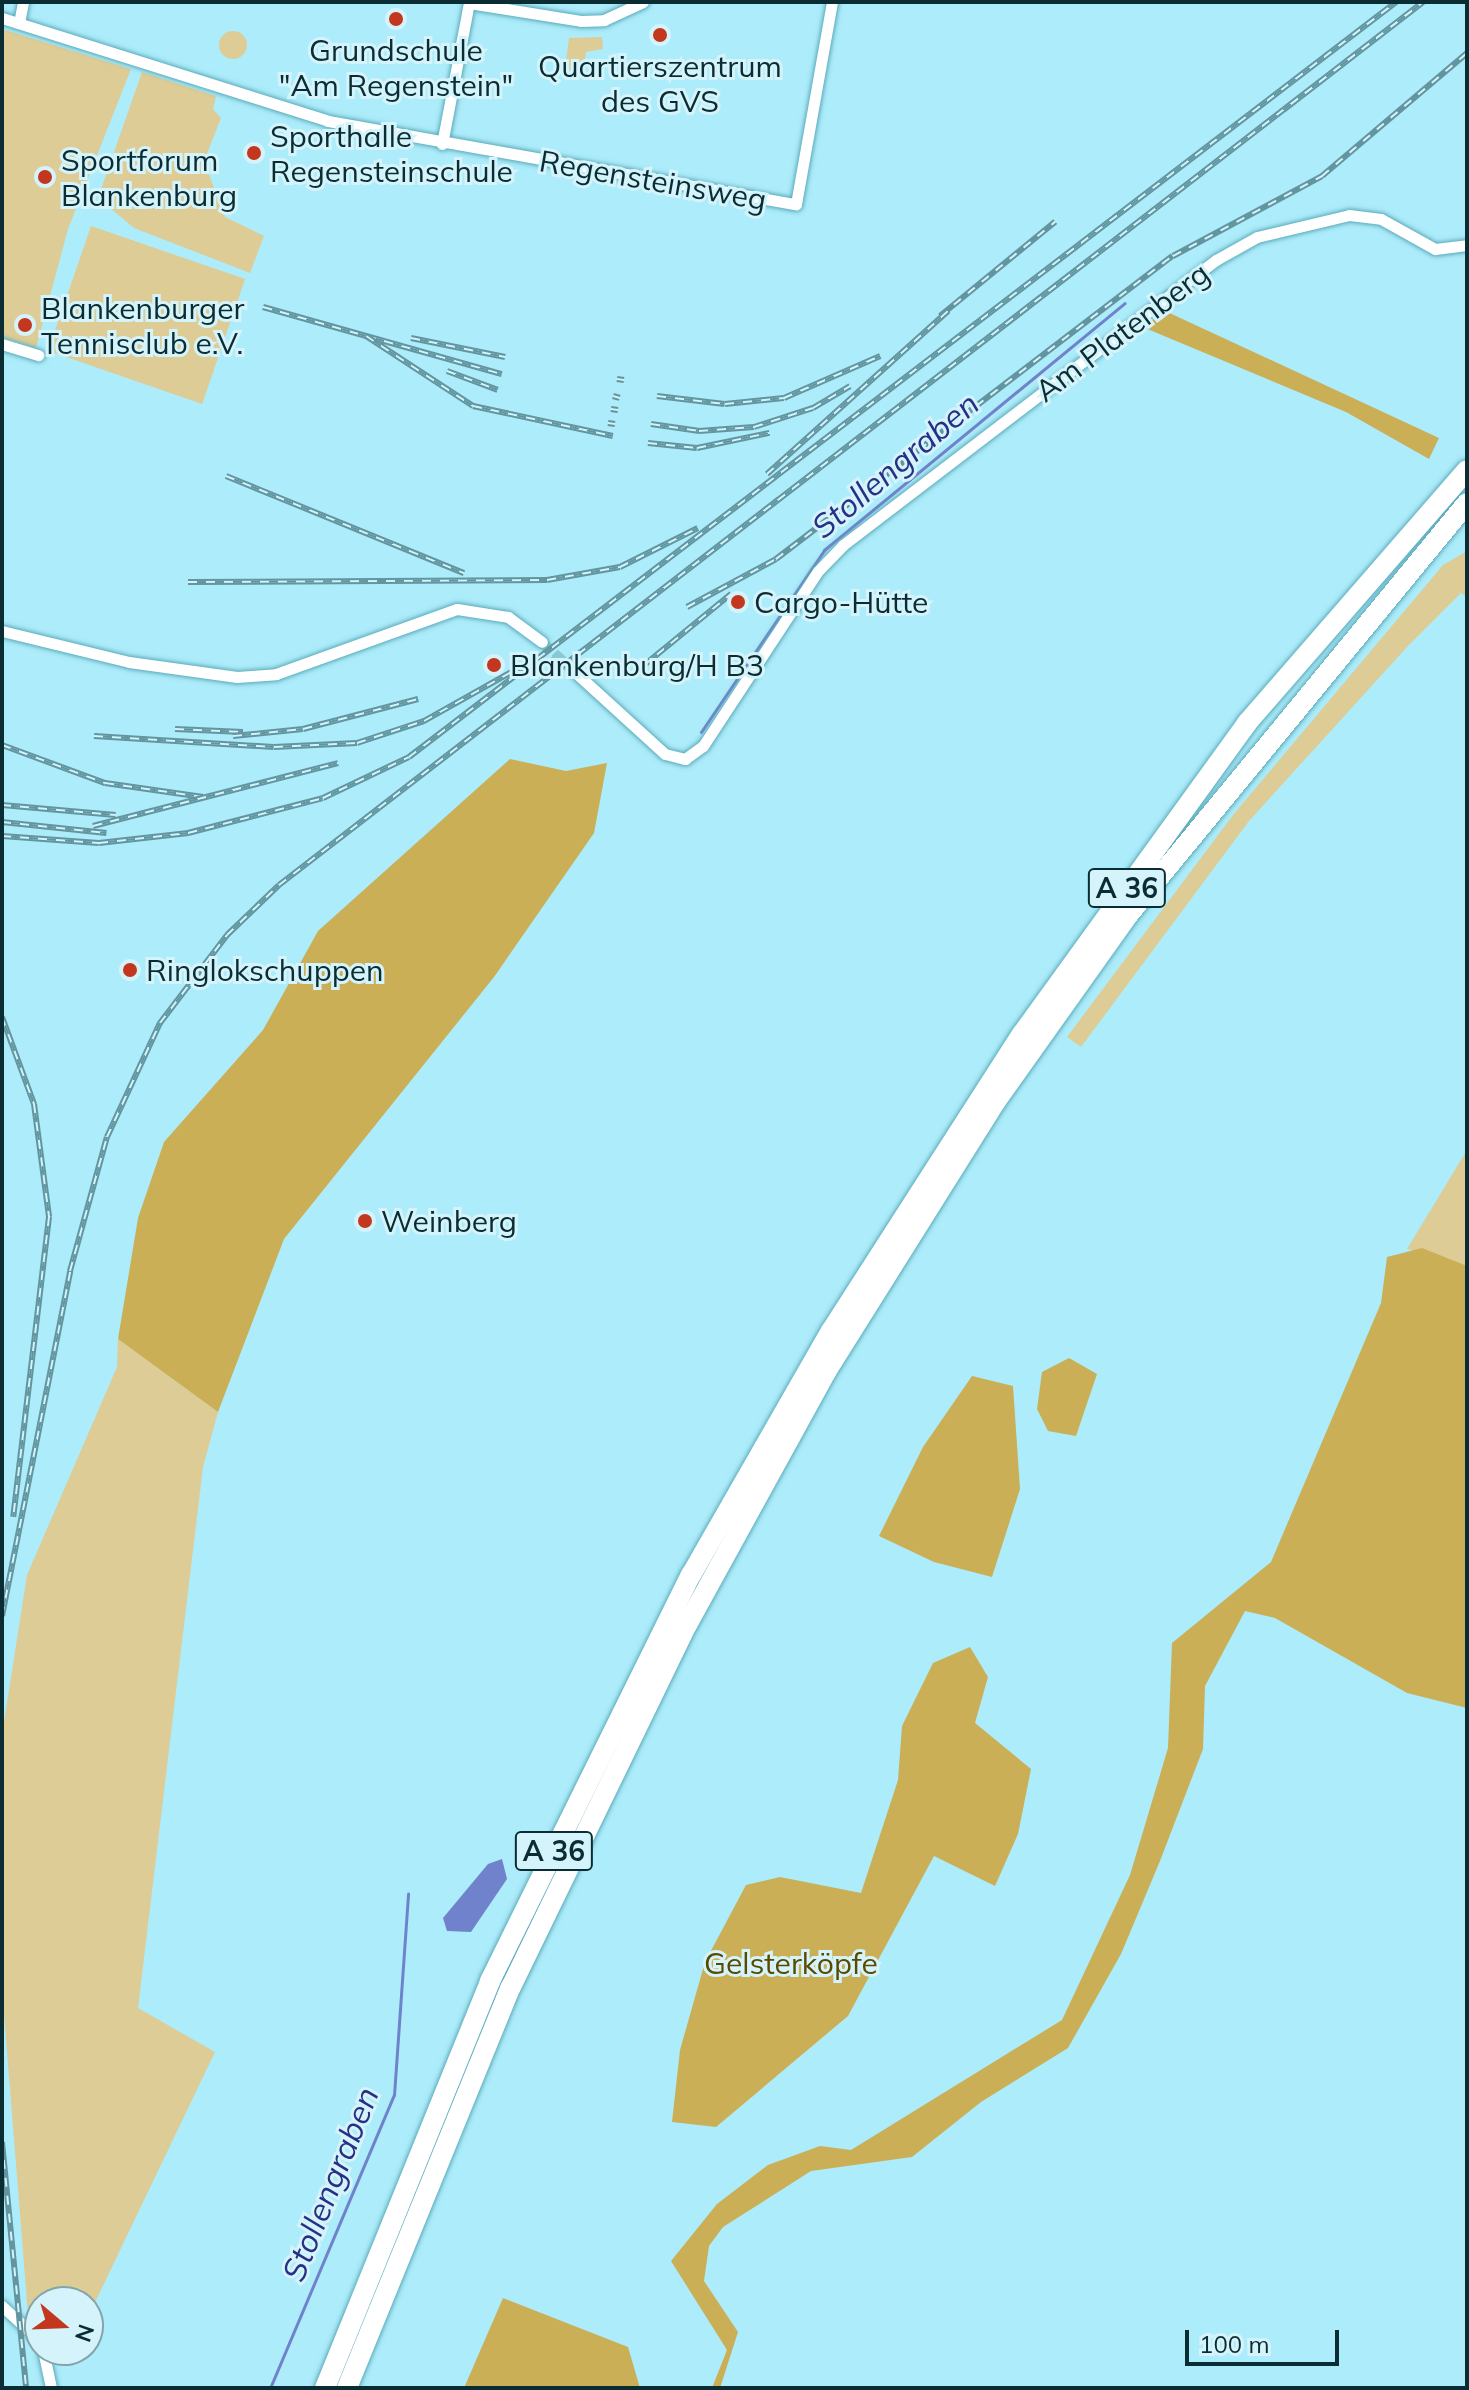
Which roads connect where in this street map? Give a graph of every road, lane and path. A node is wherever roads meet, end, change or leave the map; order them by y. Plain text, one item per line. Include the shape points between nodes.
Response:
1 (23, 2) edge
2 (469, 2) edge
3 (643, 2) edge
4 (832, 2) edge
5 (2, 18) edge
6 (19, 23) junction
7 (442, 144) junction
8 (1467, 245) edge
9 (2, 344) edge
10 (38, 355) dead end
11 (1467, 470) edge
12 (1467, 503) edge
13 (2, 631) edge
14 (542, 642) tunnel mouth
15 (577, 674) tunnel mouth
16 (2, 2306) edge
17 (24, 2326) edge
18 (46, 2366) edge
19 (51, 2388) edge
20 (325, 2388) edge
21 (347, 2388) edge

1 - 6 street
2 - 3 street via 592,21
2 - 7 street
4 - 7 street, Regensteinsweg via 796,204
5 - 6 street, Regensteinsweg
6 - 7 street, Regensteinsweg via 295,112
8 - 15 street, Am Platenberg via 1435,249 1381,219 1349,215 1257,237 1216,260 843,545 818,571 703,746 674,759
9 - 10 street
11 - 20 highway, A 36 via 1247,723 997,1070 831,1331 691,1575 490,1981
12 - 21 highway, A 36 via 1129,914 996,1101 826,1372 687,1625 511,1987
13 - 14 street via 129,662 237,677 276,674 457,609 508,617
16 - 17 street
18 - 19 street

